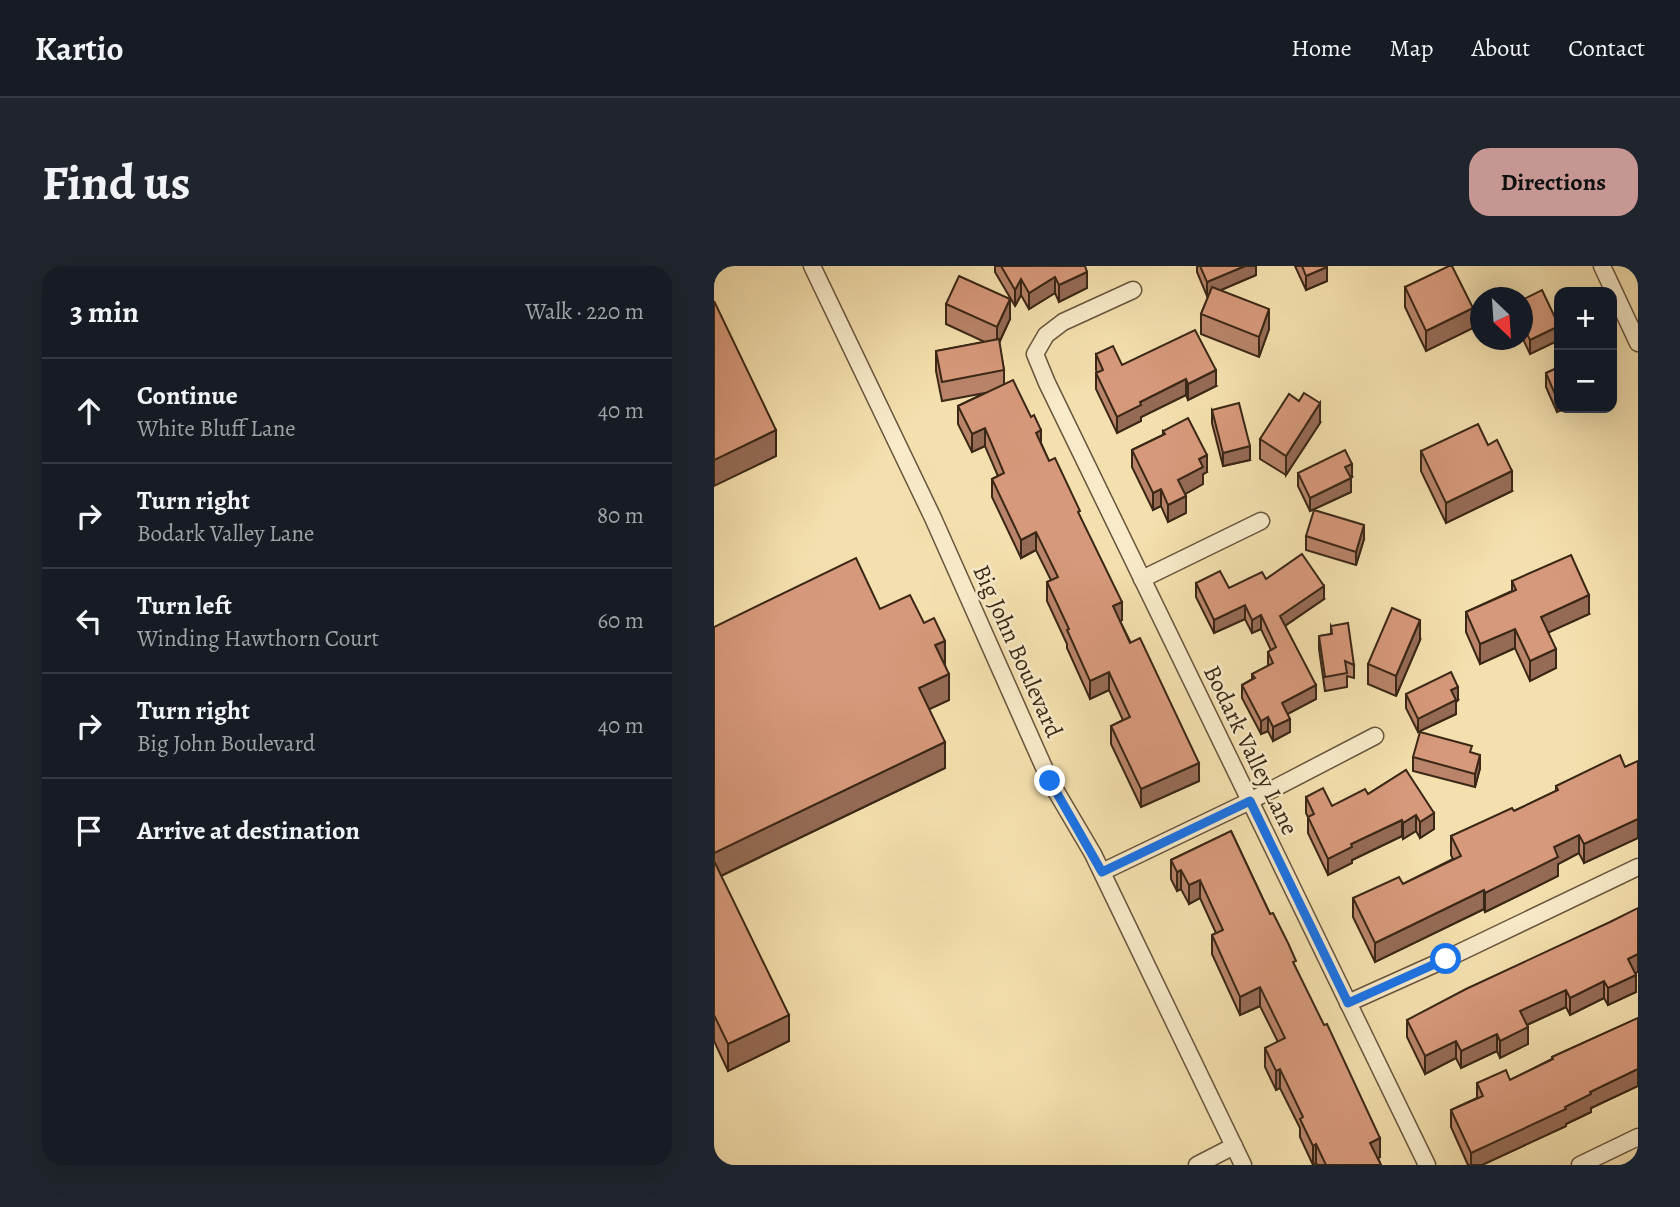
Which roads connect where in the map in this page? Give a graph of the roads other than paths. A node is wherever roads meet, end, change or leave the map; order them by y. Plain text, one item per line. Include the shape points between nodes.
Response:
1 (812, 266) edge
2 (1602, 266) edge
3 (1133, 290) dead end
4 (1638, 343) edge
5 (1261, 521) dead end
6 (1142, 579) junction
7 (1375, 736) dead end
8 (1250, 801) junction
9 (1638, 867) edge
10 (1102, 872) junction
11 (1348, 1003) junction
12 (1638, 1137) edge
13 (1234, 1146) junction
14 (1197, 1165) edge
15 (1243, 1165) edge
16 (1427, 1165) edge
17 (1580, 1165) edge

1 - 10 street, Big John Boulevard via 933,518 1050,781
2 - 4 street
3 - 6 street, Bodark Valley Lane via 1063,322 1046,335 1035,354
5 - 6 street
6 - 8 street, Bodark Valley Lane
7 - 8 street
8 - 10 street
8 - 11 street, Bodark Valley Lane
9 - 11 street
10 - 13 street, Big John Boulevard
11 - 16 street, Bodark Valley Lane
12 - 17 street
13 - 14 street
13 - 15 street, Big John Boulevard

